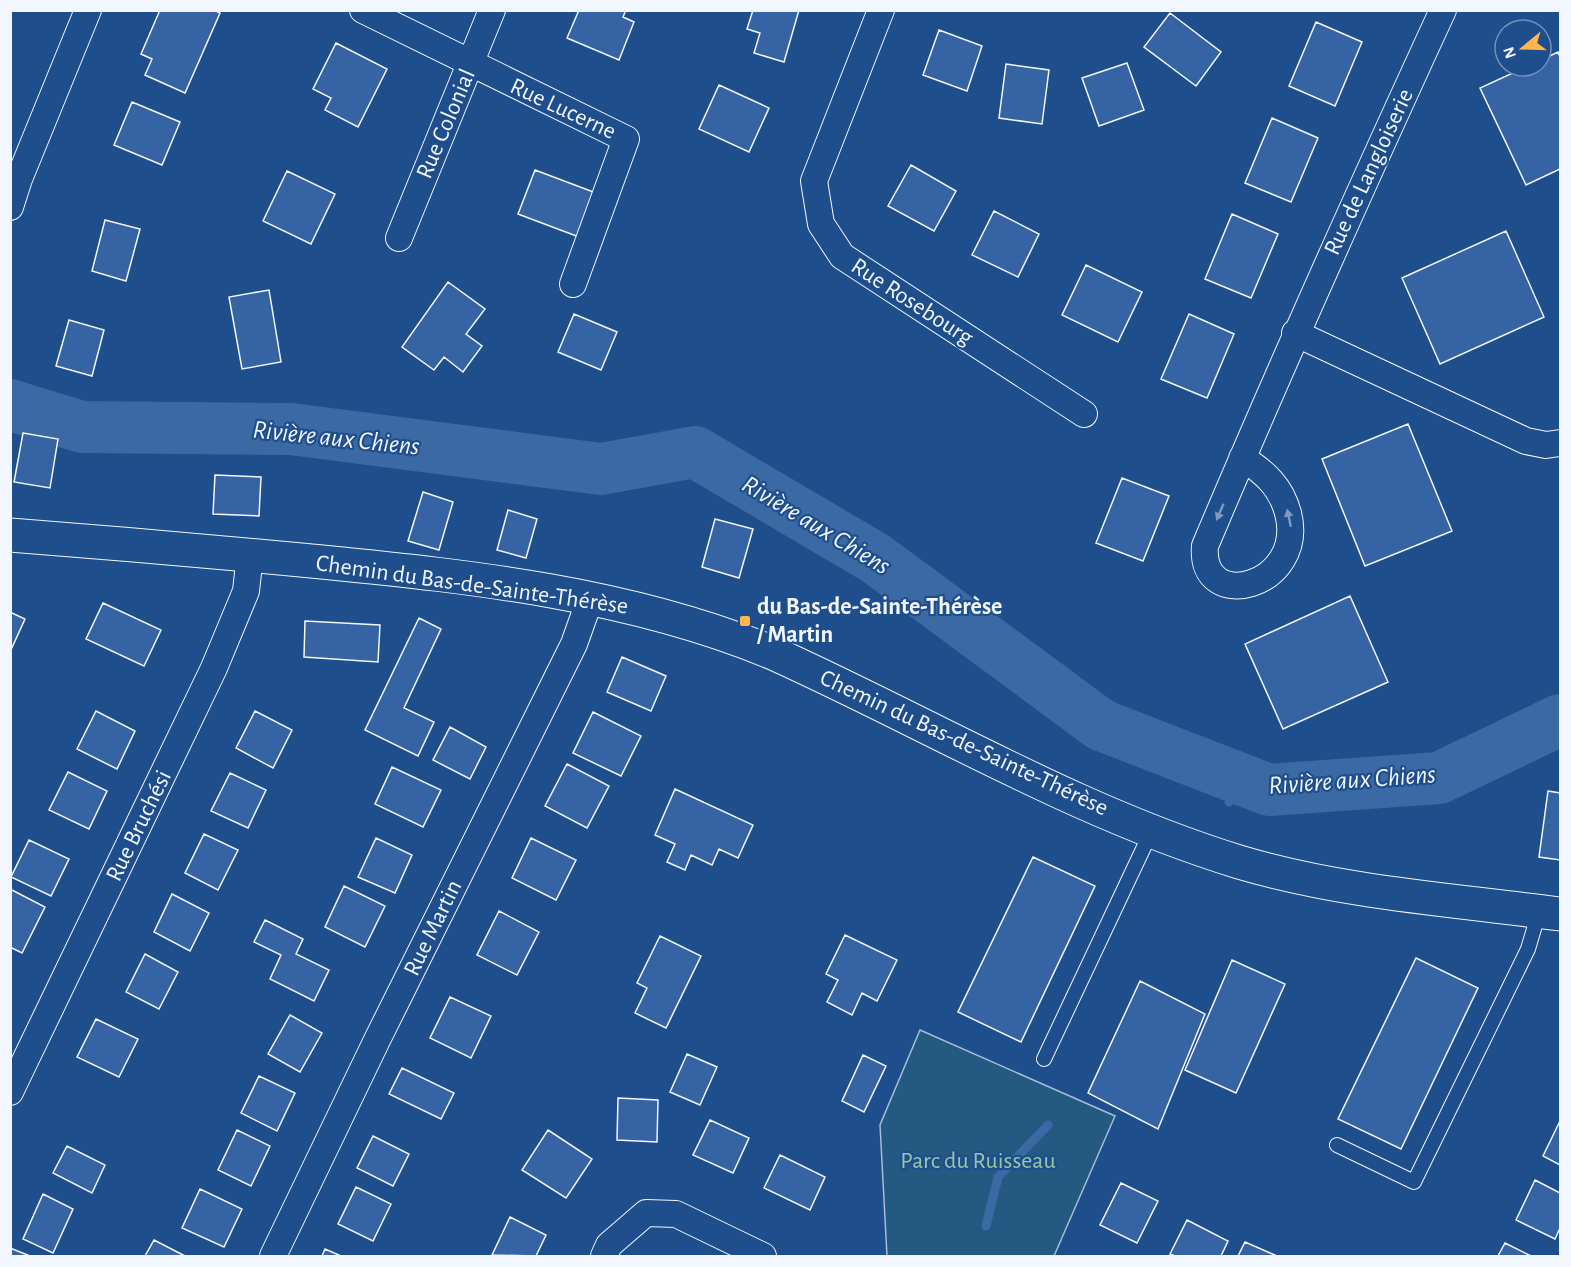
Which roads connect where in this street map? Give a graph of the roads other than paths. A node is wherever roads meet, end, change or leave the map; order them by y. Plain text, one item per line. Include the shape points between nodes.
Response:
1 (88, 10) edge
2 (363, 10) edge
3 (492, 10) edge
4 (881, 10) edge
5 (1443, 10) edge
6 (470, 66) junction
7 (10, 207) edge
8 (399, 238) dead end
9 (573, 284) dead end
10 (1295, 333) junction
11 (1084, 414) dead end
12 (1560, 443) edge
13 (1242, 458) junction
14 (10, 536) edge
15 (250, 555) junction
16 (590, 598) junction
17 (1152, 830) junction
18 (1550, 913) edge
19 (1044, 1059) dead end
20 (10, 1092) edge
21 (1337, 1145) dead end
22 (273, 1257) edge
23 (604, 1257) edge
24 (763, 1257) edge

1 - 7 street
2 - 6 street, Rue Lucerne
3 - 6 street, Rue Colonial
4 - 11 street, Rue Rosebourg via 814,181 821,224 842,256
5 - 10 street, Rue de Langloiserie
6 - 8 street, Rue Colonial
6 - 9 street, Rue Lucerne via 626,139
10 - 12 street via 1527,441
10 - 13 street, Rue de Langloiserie
13 -> 13 street, Rue de Langloiserie via 1205,546 1204,558 1215,579 1233,586 1267,576 1288,554 1291,540 1291,524 1279,491 1268,476
14 - 15 street, Chemin du Bas-de-Sainte-Thérèse
15 - 16 street, Chemin du Bas-de-Sainte-Thérèse via 446,576
15 - 20 street, Rue Bruchési via 246,591 214,668
16 - 17 street, Chemin du Bas-de-Sainte-Thérèse via 672,617 748,642 1069,795
16 - 22 street, Rue Martin via 574,644
17 - 18 street, Chemin du Bas-de-Sainte-Thérèse via 1239,862 1316,881
17 - 19 lane
18 - 21 lane via 1528,949 1414,1182
23 - 24 street via 609,1245 646,1213 676,1214

